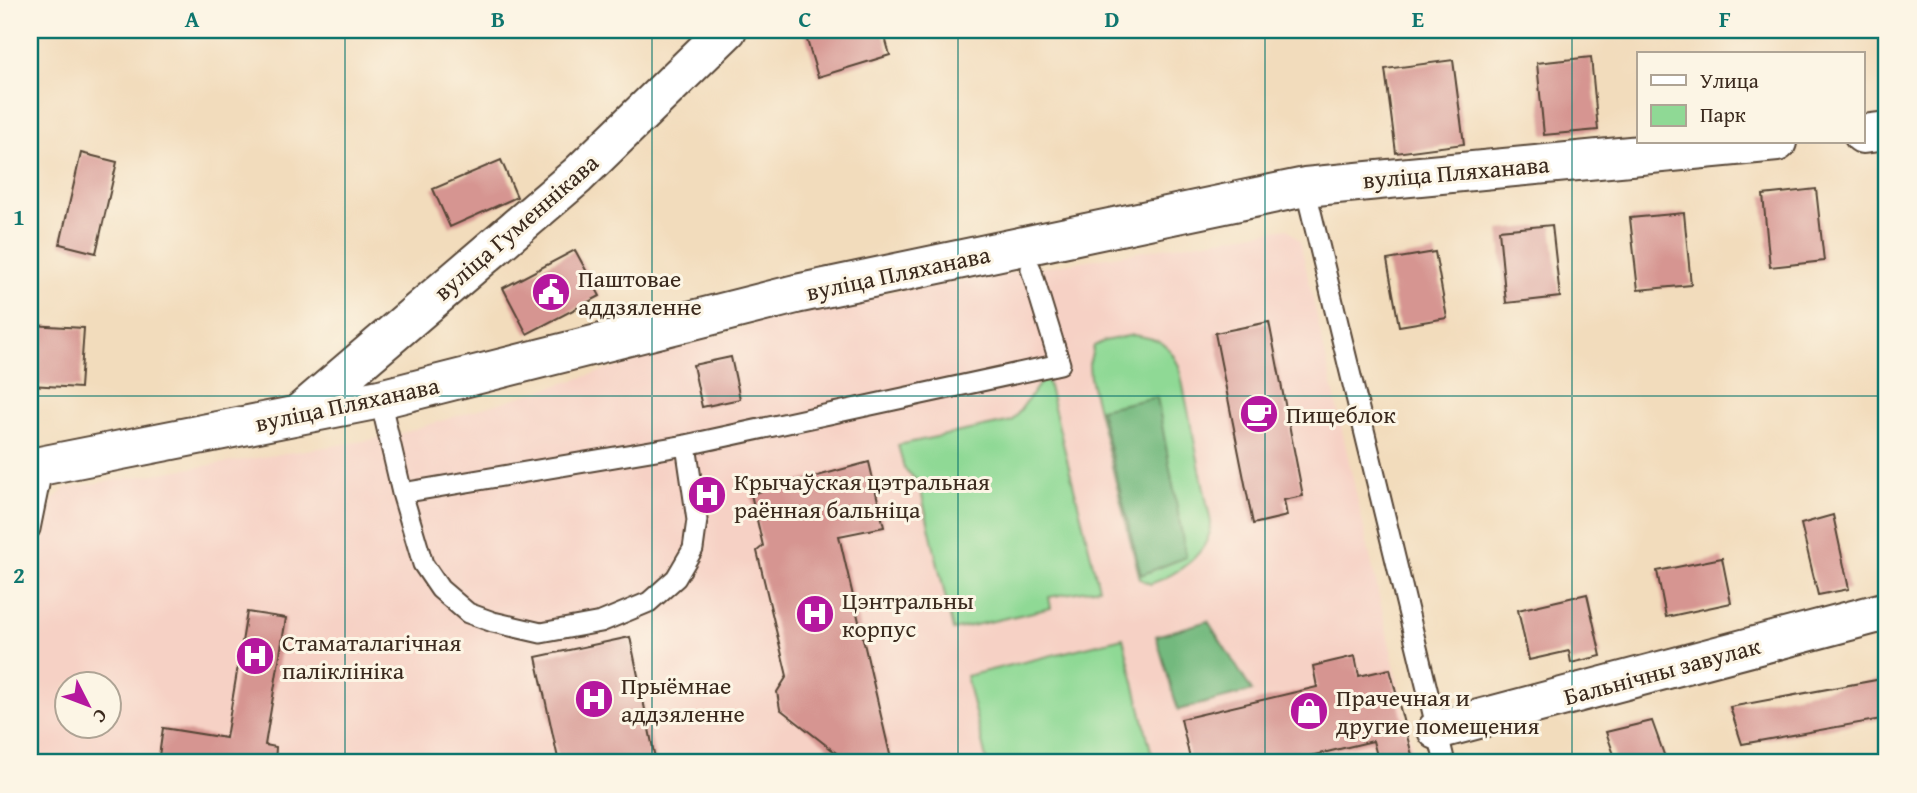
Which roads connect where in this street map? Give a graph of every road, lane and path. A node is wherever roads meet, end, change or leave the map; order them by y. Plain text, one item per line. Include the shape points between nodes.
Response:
1 (711, 37) edge
2 (1887, 131) edge
3 (1864, 134) edge
4 (1756, 144) edge
5 (1304, 187) junction
6 (1031, 269) dead end
7 (380, 399) junction
8 (298, 416) junction
9 (686, 445) junction
10 (36, 466) edge
11 (402, 493) junction
12 (30, 529) edge
13 (1887, 611) edge
14 (1441, 747) edge

1 - 8 street, вуліца Гуменнікава via 577,176
2 - 3 street
4 - 5 street, вуліца Пляханава
5 - 7 street, вуліца Пляханава via 796,294
5 - 14 lane
6 - 9 lane via 1060,363
7 - 8 street, вуліца Пляханава
7 - 11 lane
8 - 10 street, вуліца Пляханава
9 - 11 lane
9 - 11 lane via 697,520 693,549 676,578 649,602 601,622 541,633 468,613 440,589 423,564
10 - 12 lane
13 - 14 street, Бальнічны завулак

